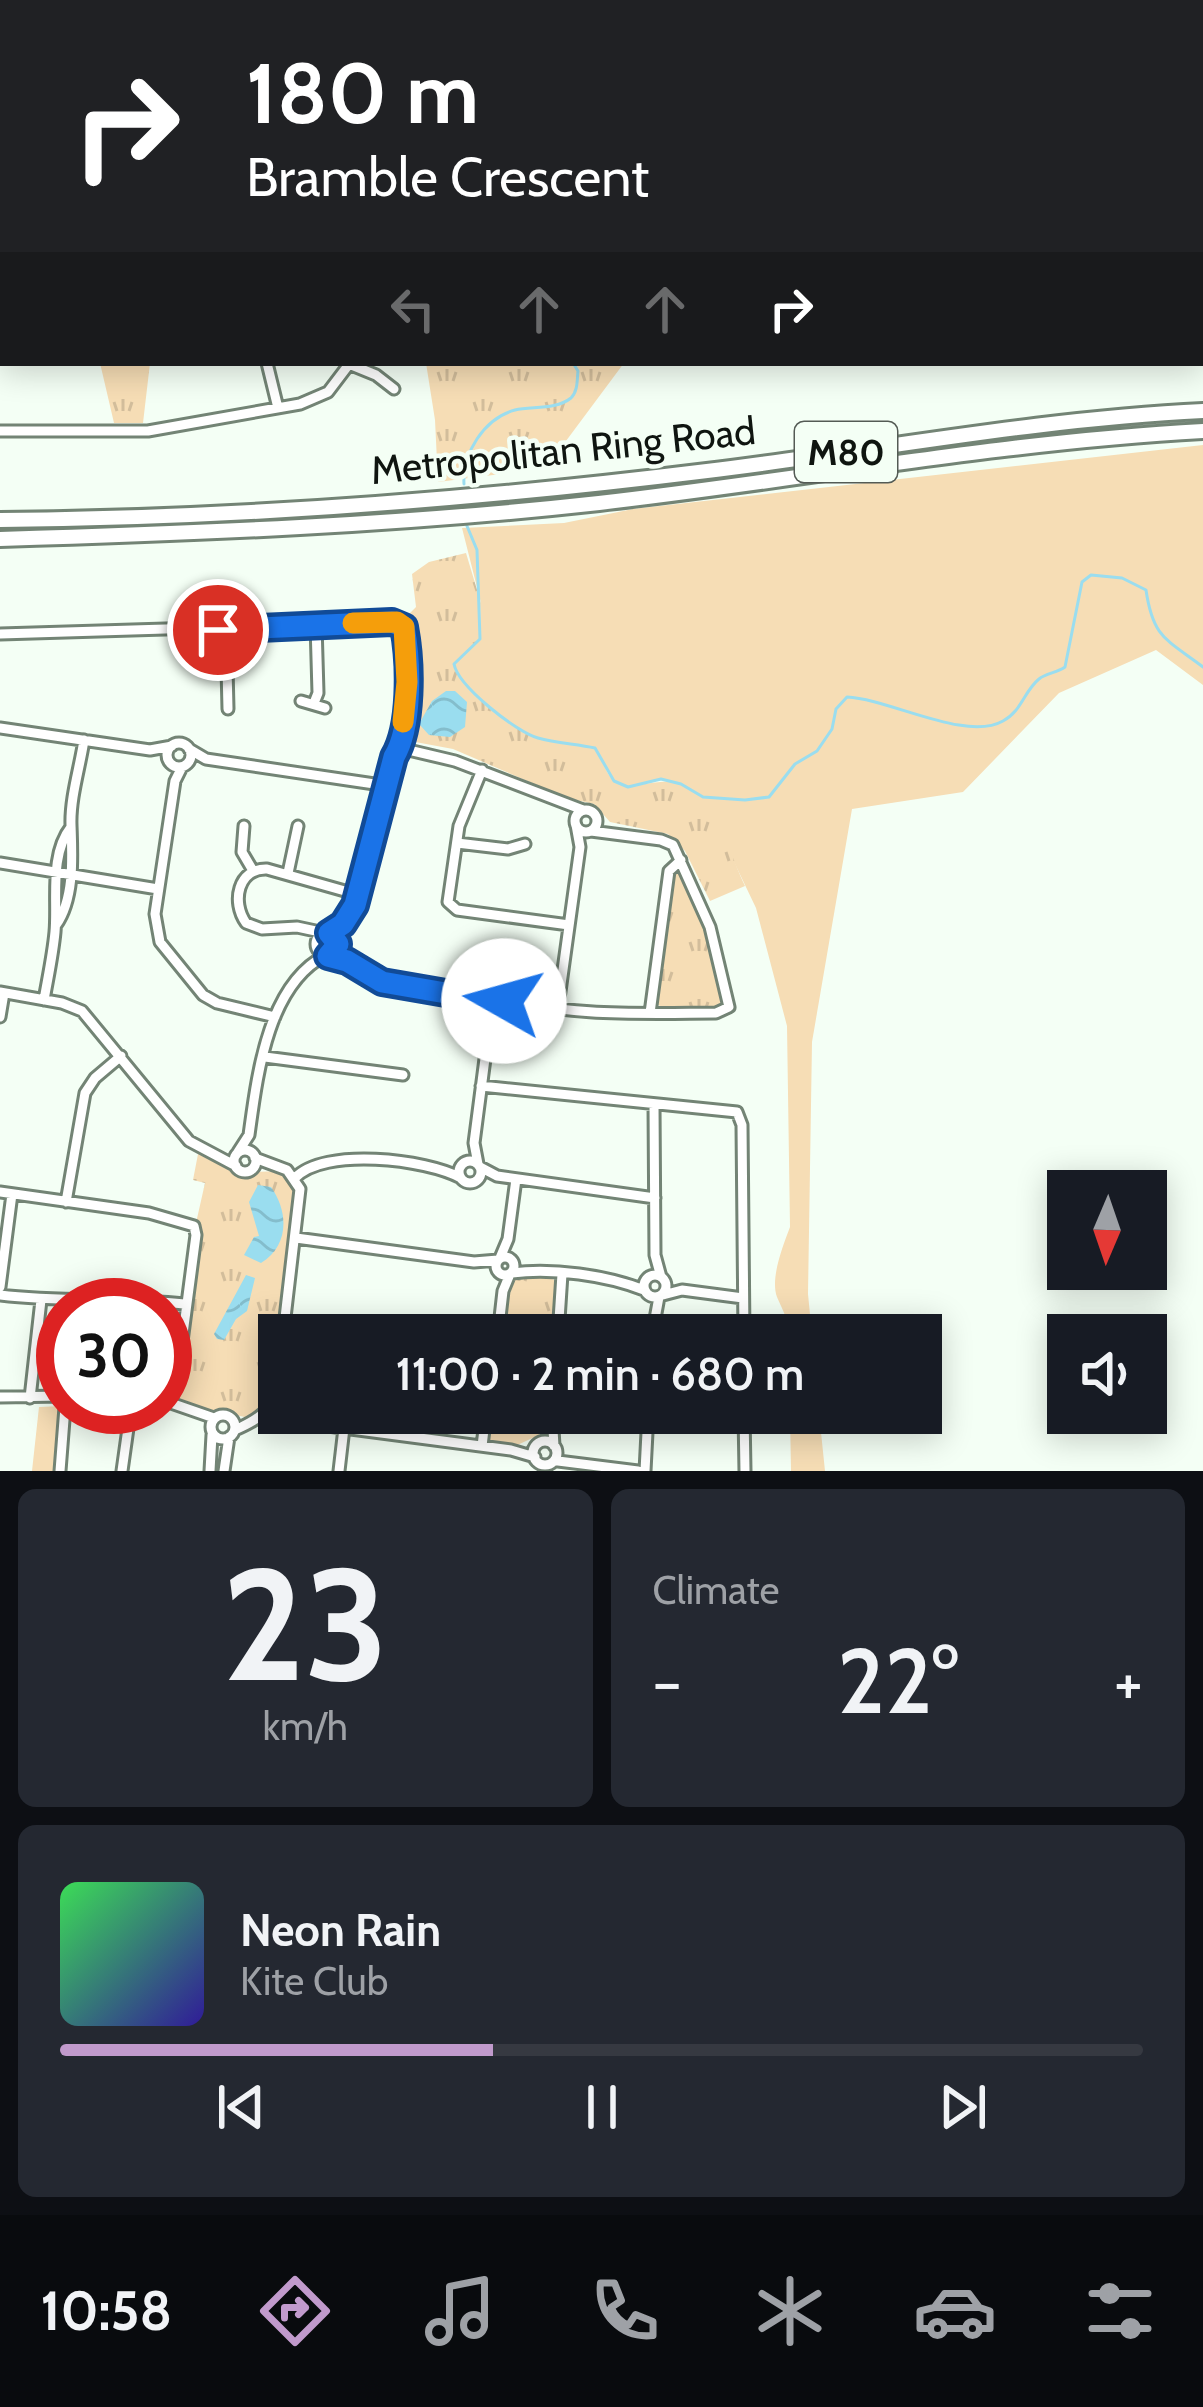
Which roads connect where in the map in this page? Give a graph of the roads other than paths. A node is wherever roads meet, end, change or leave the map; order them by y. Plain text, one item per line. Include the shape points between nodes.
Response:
1 (0, 304) edge
2 (0, 324) edge
3 (268, 366) edge
4 (349, 366) edge
5 (355, 366) edge
6 (394, 389) dead end
7 (278, 408) junction
8 (1203, 411) edge
9 (0, 431) edge
10 (1203, 431) edge
11 (0, 520) edge
12 (0, 538) edge
13 (316, 624) junction
14 (226, 629) junction
15 (0, 632) edge
16 (301, 701) dead end
17 (228, 710) dead end
18 (0, 728) edge
19 (84, 740) junction
20 (172, 746) junction
21 (403, 747) junction
22 (189, 749) junction
23 (150, 750) junction
24 (206, 759) junction
25 (178, 764) junction
26 (482, 770) junction
27 (388, 786) junction
28 (556, 802) junction
29 (583, 810) junction
30 (598, 819) junction
31 (576, 824) junction
32 (244, 826) dead end
33 (298, 826) dead end
34 (71, 827) junction
35 (590, 831) junction
36 (611, 832) junction
37 (458, 843) junction
38 (525, 844) dead end
39 (580, 847) junction
40 (681, 860) junction
41 (0, 863) edge
42 (252, 869) junction
43 (57, 873) junction
44 (288, 874) junction
45 (70, 875) junction
46 (158, 889) junction
47 (358, 895) junction
48 (569, 925) junction
49 (56, 926) junction
50 (306, 929) junction
51 (332, 938) junction
52 (316, 945) junction
53 (327, 956) junction
54 (315, 961) junction
55 (347, 961) junction
56 (2, 993) edge
57 (484, 993) junction
58 (502, 994) junction
59 (463, 996) junction
60 (44, 1000) junction
61 (522, 1003) junction
62 (483, 1006) junction
63 (558, 1006) junction
64 (498, 1010) junction
65 (650, 1013) junction
66 (0, 1017) edge
67 (275, 1017) junction
68 (489, 1028) junction
69 (121, 1056) junction
70 (265, 1057) junction
71 (403, 1076) dead end
72 (481, 1086) junction
73 (654, 1105) junction
74 (248, 1135) junction
75 (474, 1144) junction
76 (237, 1158) junction
77 (254, 1160) junction
78 (479, 1166) junction
79 (462, 1169) junction
80 (497, 1176) junction
81 (295, 1178) junction
82 (516, 1179) junction
83 (477, 1180) junction
84 (6, 1193) edge
85 (655, 1198) junction
86 (66, 1202) junction
87 (296, 1238) junction
88 (505, 1266) junction
89 (562, 1274) junction
90 (189, 1278) edge
91 (652, 1283) junction
92 (682, 1290) junction
93 (0, 1291) edge
94 (661, 1296) junction
95 (743, 1298) junction
96 (36, 1299) edge
97 (286, 1314) edge
98 (500, 1314) edge
99 (559, 1314) edge
100 (653, 1314) edge
101 (654, 1314) edge
102 (743, 1314) edge
103 (36, 1344) edge
104 (0, 1397) edge
105 (30, 1397) junction
106 (36, 1397) edge
107 (192, 1413) edge
108 (258, 1419) edge
109 (212, 1426) junction
110 (232, 1429) junction
111 (63, 1434) edge
112 (127, 1434) edge
113 (343, 1434) edge
114 (385, 1434) edge
115 (483, 1434) edge
116 (645, 1434) edge
117 (744, 1434) edge
118 (482, 1446) junction
119 (548, 1457) edge
120 (60, 1471) edge
121 (122, 1471) edge
122 (210, 1471) edge
123 (224, 1471) edge
124 (339, 1471) edge
125 (641, 1471) edge
126 (745, 1471) edge

1 - 2 street
3 - 7 street
4 - 7 street via 319,397
5 - 6 street
7 - 9 street via 148,431
8 - 11 highway, Metropolitan Ring Road / M80 via 437,500
10 - 12 highway, Metropolitan Ring Road / M80 via 496,513
13 - 14 street
13 - 16 street via 320,705
13 - 21 street via 404,627
14 - 15 street
14 - 17 street
18 - 19 street
19 - 23 street
19 - 34 street
20 - 22 street
20 - 23 street
20 - 25 street
21 - 26 street
21 - 27 street
22 - 24 street
22 - 25 street
23 - 25 street
24 - 25 street
24 - 27 street
25 - 46 street
26 - 28 street
26 - 37 street
27 - 47 street
28 - 29 street
28 - 31 street
29 - 30 street
29 - 31 street
30 - 35 street
30 - 36 street
31 - 35 street
31 - 39 street
32 - 42 street via 242,852
33 - 44 street
34 - 43 street
34 - 45 street
35 - 36 street
35 - 39 street
36 - 40 street via 666,841
37 - 38 street
37 - 48 street via 448,892 453,908
39 - 48 street
40 - 65 street via 669,871
40 - 65 street via 730,998 722,1012
41 - 43 street
42 - 44 street
42 - 50 street via 239,895 242,919 262,929
43 - 45 street
43 - 49 street
44 - 47 street
45 - 46 street
45 - 49 street
46 - 67 street via 160,942 195,988 217,1003
47 - 51 street
48 - 63 street
49 - 60 street
50 - 51 street
50 - 52 street
51 - 52 street
51 - 53 street
51 - 55 street
52 - 53 street
52 - 54 street
53 - 54 street
53 - 55 street
54 - 67 street
55 - 59 street via 382,982
56 - 60 street
56 - 66 street
57 - 58 street
57 - 59 street
57 - 62 street
58 - 61 street
58 - 64 street
59 - 62 street
60 - 69 street via 82,1011
61 - 63 street
61 - 64 street
62 - 64 street
62 - 68 street
63 - 65 street
64 - 68 street
67 - 70 street
68 - 72 street
69 - 76 street via 189,1142
69 - 86 street via 82,1100
70 - 71 street
70 - 74 street
72 - 73 street
72 - 75 street
73 - 85 street
73 - 95 street via 737,1112
74 - 76 street
74 - 77 street
75 - 78 street
75 - 79 street
76 - 77 street via 244,1150
76 - 77 street via 244,1171
77 - 81 street
78 - 79 street
78 - 80 street
78 - 83 street
79 - 81 street via 358,1159 306,1168
79 - 83 street via 470,1183
80 - 82 street
80 - 83 street
81 - 87 street
82 - 85 street
82 - 88 street
84 - 86 street
84 - 93 street
85 - 91 street
86 - 90 street via 191,1223
87 - 88 street
87 - 97 street
88 - 89 street
88 - 98 street
89 - 91 street
89 - 99 street
91 - 92 street
91 - 94 street
91 - 94 street
91 - 100 street
92 - 94 street
92 - 95 street
93 - 96 street
94 - 101 street
95 - 102 street
103 - 105 street
104 - 105 street
105 - 106 street
107 - 109 street
108 - 110 street
109 - 110 street via 218,1438
109 - 110 street via 224,1414
109 - 122 street
110 - 123 street
111 - 120 street
112 - 121 street
113 - 124 street
114 - 118 street
115 - 118 street
116 - 125 street
117 - 126 street
118 - 119 street
119 - 125 street

